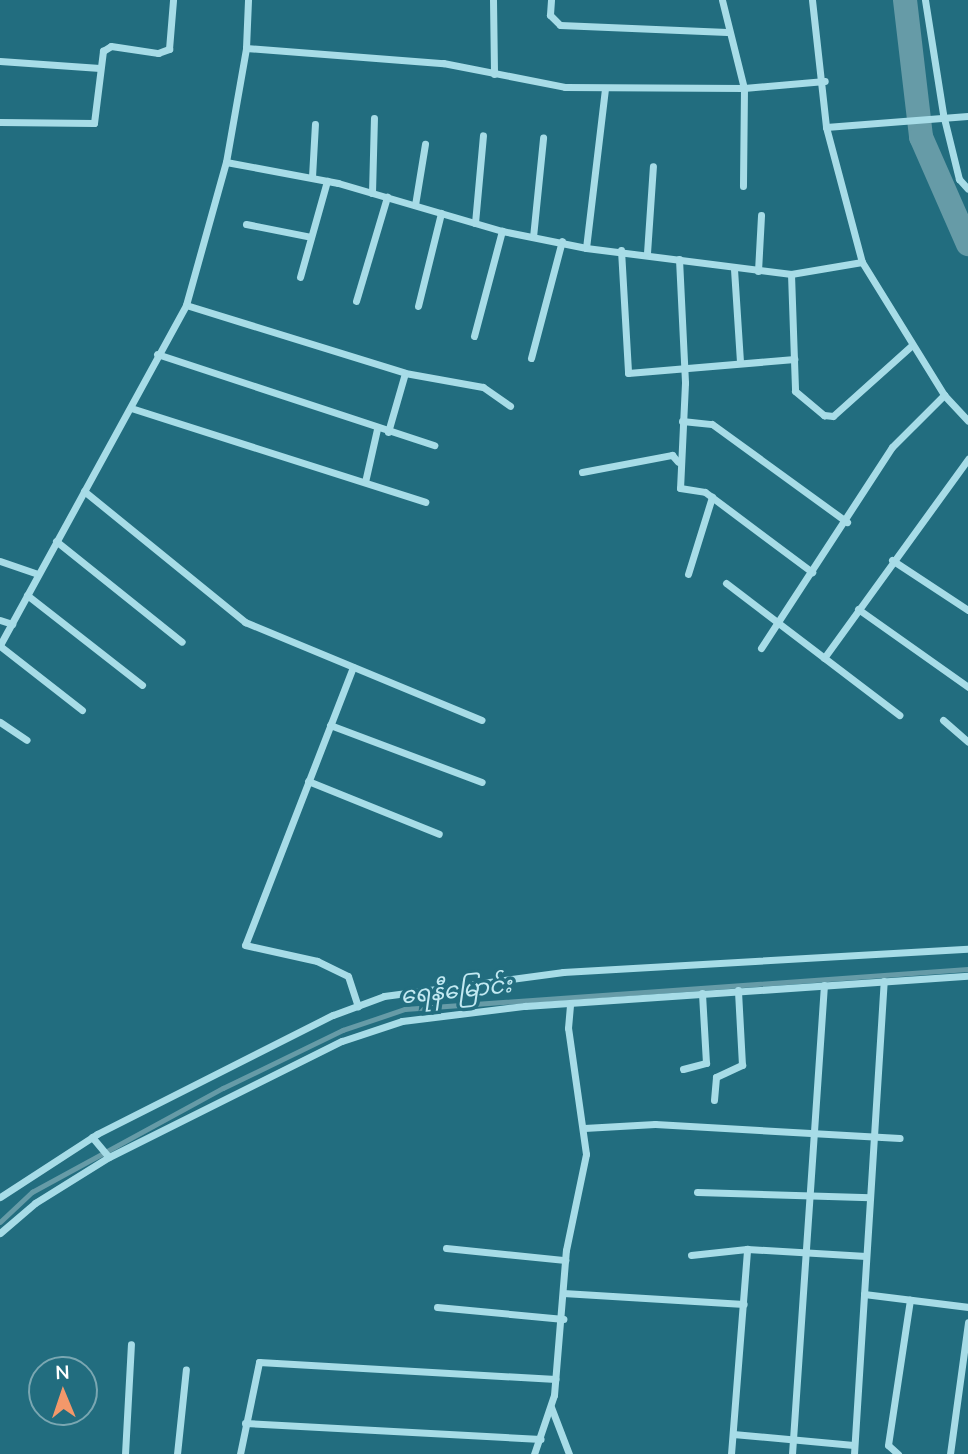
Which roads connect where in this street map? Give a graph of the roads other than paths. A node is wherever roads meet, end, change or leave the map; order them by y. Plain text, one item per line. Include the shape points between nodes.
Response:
1 (173, 0) edge
2 (248, 0) edge
3 (493, 0) edge
4 (551, 0) edge
5 (722, 0) edge
6 (812, 0) edge
7 (925, 0) edge
8 (727, 32) junction
9 (246, 48) junction
10 (0, 61) edge
11 (100, 68) junction
12 (494, 74) junction
13 (825, 81) junction
14 (605, 88) junction
15 (744, 88) junction
16 (943, 114) junction
17 (968, 116) edge
18 (374, 118) dead end
19 (0, 122) edge
20 (315, 124) dead end
21 (826, 127) junction
22 (483, 135) dead end
23 (542, 138) dead end
24 (425, 144) dead end
25 (226, 162) junction
26 (653, 166) dead end
27 (313, 177) junction
28 (327, 181) junction
29 (743, 186) dead end
30 (968, 189) edge
31 (372, 193) junction
32 (387, 197) junction
33 (415, 205) junction
34 (441, 213) junction
35 (761, 215) dead end
36 (246, 223) dead end
37 (475, 223) junction
38 (502, 231) junction
39 (312, 237) junction
40 (533, 237) junction
41 (562, 242) junction
42 (586, 248) junction
43 (621, 250) junction
44 (647, 253) junction
45 (678, 259) junction
46 (862, 262) junction
47 (734, 269) junction
48 (758, 271) junction
49 (791, 274) junction
50 (300, 277) dead end
51 (356, 301) dead end
52 (187, 305) junction
53 (418, 306) dead end
54 (474, 336) dead end
55 (911, 346) junction
56 (157, 354) junction
57 (531, 358) dead end
58 (794, 359) junction
59 (740, 363) junction
60 (685, 367) junction
61 (405, 373) junction
62 (944, 395) junction
63 (510, 406) dead end
64 (131, 408) junction
65 (682, 421) junction
66 (968, 421) edge
67 (377, 429) junction
68 (388, 432) junction
69 (434, 445) dead end
70 (968, 458) edge
71 (678, 462) junction
72 (582, 472) dead end
73 (365, 482) junction
74 (84, 491) junction
75 (712, 497) junction
76 (425, 502) dead end
77 (847, 522) junction
78 (56, 541) junction
79 (892, 559) junction
80 (0, 561) edge
81 (812, 572) junction
82 (38, 574) junction
83 (688, 574) dead end
84 (726, 583) dead end
85 (27, 595) junction
86 (858, 609) junction
87 (968, 610) edge
88 (0, 620) edge
89 (778, 622) junction
90 (12, 624) junction
91 (182, 642) dead end
92 (0, 645) edge
93 (761, 648) dead end
94 (824, 658) junction
95 (353, 667) junction
96 (142, 685) dead end
97 (968, 687) edge
98 (82, 710) dead end
99 (898, 715) dead end
100 (482, 720) dead end
101 (943, 720) dead end
102 (0, 722) edge
103 (330, 725) junction
104 (27, 740) dead end
105 (968, 742) edge
106 (308, 781) junction
107 (482, 782) dead end
108 (439, 834) dead end
109 (968, 949) edge
110 (968, 976) edge
111 (884, 981) junction
112 (824, 985) junction
113 (738, 990) junction
114 (702, 993) junction
115 (570, 1004) junction
116 (358, 1006) junction
117 (683, 1069) dead end
118 (714, 1100) dead end
119 (584, 1128) junction
120 (812, 1135) junction
121 (874, 1137) junction
122 (900, 1138) dead end
123 (93, 1139) junction
124 (108, 1156) junction
125 (697, 1192) dead end
126 (809, 1194) junction
127 (0, 1197) edge
128 (870, 1197) junction
129 (0, 1233) edge
130 (446, 1248) dead end
131 (747, 1249) junction
132 (691, 1255) dead end
133 (805, 1255) junction
134 (866, 1256) junction
135 (565, 1260) junction
136 (563, 1293) junction
137 (864, 1294) junction
138 (910, 1300) junction
139 (744, 1304) junction
140 (437, 1307) dead end
141 (968, 1307) edge
142 (563, 1319) junction
143 (968, 1322) edge
144 (131, 1344) dead end
145 (186, 1369) dead end
146 (556, 1379) junction
147 (551, 1407) junction
148 (245, 1423) junction
149 (733, 1434) junction
150 (541, 1439) junction
151 (793, 1439) junction
152 (854, 1450) edge
153 (125, 1454) edge
154 (177, 1454) edge
155 (240, 1454) edge
156 (534, 1454) edge
157 (569, 1454) edge
158 (731, 1454) edge
159 (792, 1454) edge
160 (898, 1454) edge
161 (950, 1454) edge

1 - 11 street via 169,49 158,53 111,46
2 - 9 street
3 - 12 street
4 - 8 street via 550,15 560,25
5 - 8 street
6 - 13 street
7 - 16 street
8 - 15 street
9 - 12 street via 374,55
9 - 25 street
10 - 11 street
11 - 19 street via 94,123
12 - 14 street
13 - 15 street
13 - 21 street
14 - 15 street
14 - 42 street
15 - 29 street
16 - 17 street
16 - 21 street
16 - 30 street via 959,179
18 - 31 street
20 - 27 street
21 - 46 street
22 - 37 street
23 - 40 street
24 - 33 street
25 - 27 street
25 - 52 street
26 - 44 street
27 - 28 street
28 - 31 street
28 - 39 street
31 - 32 street
32 - 33 street
32 - 51 street
33 - 34 street
34 - 37 street
34 - 53 street
35 - 48 street
36 - 39 street
37 - 38 street
38 - 40 street
38 - 54 street
39 - 50 street
40 - 41 street
41 - 42 street
41 - 57 street
42 - 43 street
43 - 44 street
43 - 60 street via 628,373
44 - 45 street
45 - 47 street
45 - 60 street
46 - 49 street
46 - 55 street
47 - 48 street
47 - 59 street
48 - 49 street
49 - 58 street
52 - 56 street
52 - 61 street
55 - 58 street via 828,417 796,394
55 - 62 street
56 - 64 street
56 - 67 street
58 - 59 street
59 - 60 street
60 - 65 street
61 - 63 street via 483,387
61 - 68 street
62 - 66 street
62 - 77 street via 892,447
64 - 73 street
64 - 74 street
65 - 71 street
65 - 77 street via 712,424
67 - 68 street
67 - 73 street
68 - 69 street
70 - 79 street
71 - 72 street via 672,455
71 - 75 street via 680,488
73 - 76 street
74 - 78 street
74 - 95 street via 245,622
75 - 81 street
75 - 83 street
77 - 81 street
78 - 82 street
78 - 91 street
79 - 86 street
79 - 87 street
80 - 82 street
81 - 89 street
82 - 85 street
84 - 89 street
85 - 90 street
85 - 96 street
86 - 94 street
86 - 97 street
88 - 90 street
89 - 93 street
89 - 94 street
90 - 92 street
92 - 98 street
94 - 99 street
95 - 100 street
95 - 103 street
101 - 105 street
102 - 104 street
103 - 106 street
103 - 107 street
106 - 108 street
106 - 116 street via 246,946 317,961 348,976
109 - 116 street via 485,979 424,987
110 - 111 street
111 - 112 street
111 - 121 street
112 - 113 street
112 - 120 street
113 - 114 street
113 - 118 street via 742,1065 716,1077
114 - 115 street
114 - 117 street via 706,1063
115 - 119 street via 570,1050
115 - 124 street via 402,1021 342,1041
116 - 123 street
119 - 120 street via 655,1124
119 - 135 street via 582,1190
120 - 121 street
120 - 126 street
121 - 122 street
121 - 128 street
123 - 124 street
123 - 127 street
124 - 129 street via 35,1203
125 - 126 street
126 - 128 street
126 - 133 street
128 - 134 street
130 - 135 street
131 - 132 street
131 - 133 street
131 - 139 street
133 - 134 street
133 - 151 street
134 - 137 street
135 - 136 street
136 - 139 street
136 - 142 street
137 - 138 street
137 - 152 street
138 - 141 street
138 - 160 street via 888,1445
139 - 149 street
140 - 142 street
142 - 146 street
143 - 161 street
144 - 153 street
145 - 154 street
146 - 147 street
146 - 148 street via 259,1362
147 - 150 street
147 - 157 street
148 - 150 street
148 - 155 street
149 - 151 street
149 - 158 street
150 - 156 street
151 - 152 street
151 - 159 street

